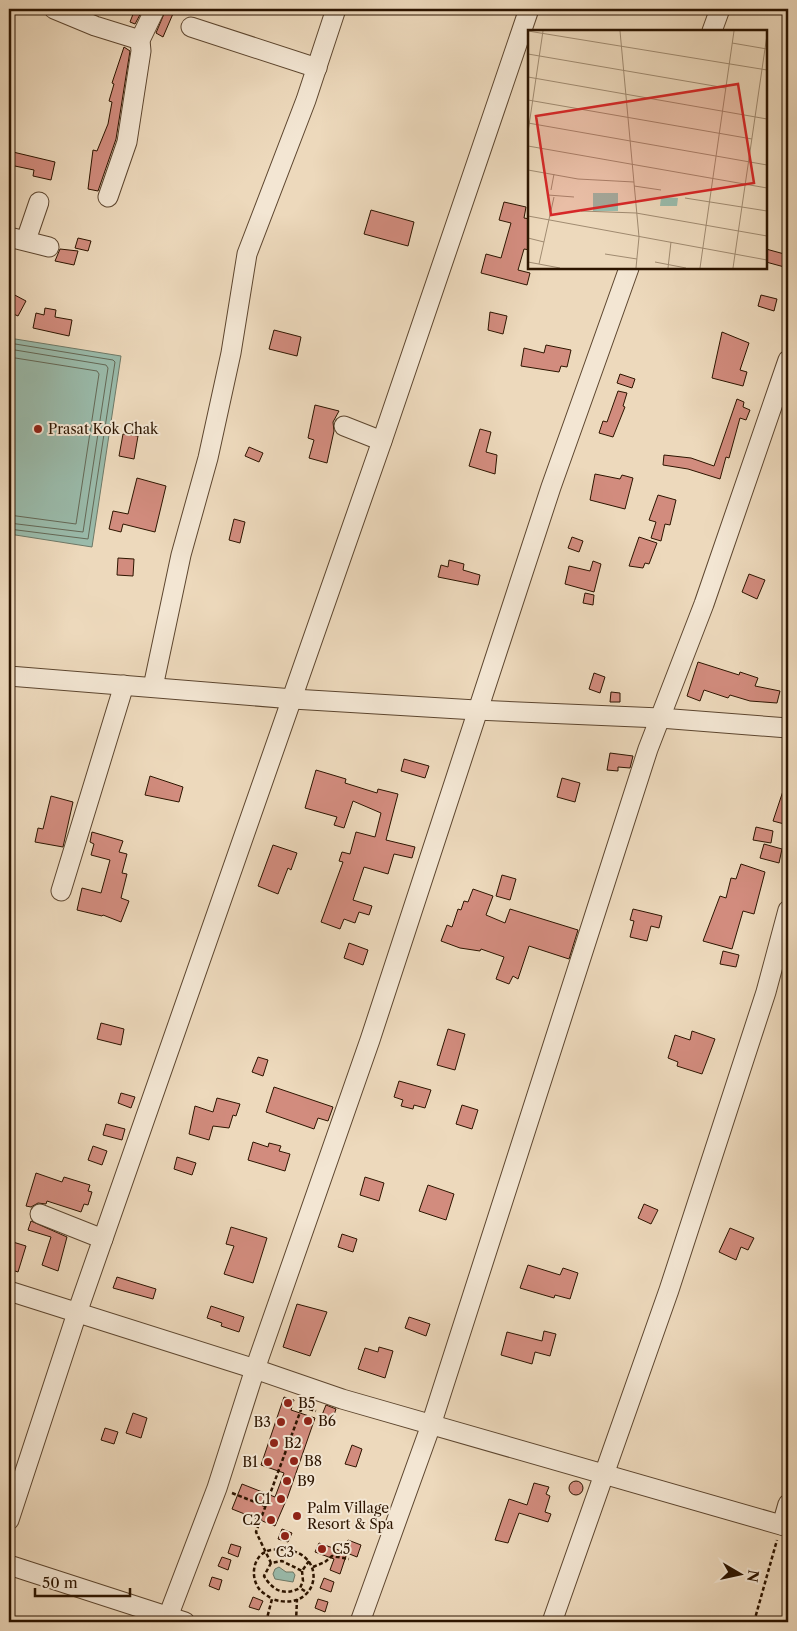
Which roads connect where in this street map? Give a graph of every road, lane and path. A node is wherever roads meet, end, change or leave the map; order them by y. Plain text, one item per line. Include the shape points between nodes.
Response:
1 (54, 9) edge
2 (155, 9) edge
3 (336, 9) edge
4 (529, 9) edge
5 (720, 9) edge
6 (191, 27) dead end
7 (712, 30) edge
8 (140, 40) junction
9 (317, 68) junction
10 (108, 197) dead end
11 (39, 202) dead end
12 (18, 238) edge
13 (49, 247) dead end
14 (629, 269) edge
15 (788, 360) edge
16 (344, 426) dead end
17 (382, 441) junction
18 (9, 676) edge
19 (124, 685) junction
20 (153, 687) junction
21 (292, 699) junction
22 (476, 710) junction
23 (660, 718) junction
24 (788, 728) edge
25 (61, 890) dead end
26 (788, 910) edge
27 (40, 1214) dead end
28 (103, 1238) junction
29 (9, 1291) edge
30 (77, 1313) junction
31 (255, 1369) junction
32 (316, 1411) dead end
33 (431, 1425) junction
34 (604, 1472) junction
35 (216, 1488) junction
36 (788, 1504) edge
37 (265, 1506) junction
38 (9, 1520) edge
39 (785, 1526) edge
40 (266, 1551) junction
41 (349, 1559) dead end
42 (310, 1561) junction
43 (271, 1562) junction
44 (9, 1565) edge
45 (313, 1567) junction
46 (302, 1571) junction
47 (300, 1588) junction
48 (308, 1593) junction
49 (272, 1599) junction
50 (297, 1600) junction
51 (173, 1620) edge
52 (266, 1622) edge
53 (296, 1622) edge
54 (360, 1622) edge
55 (552, 1622) edge
56 (754, 1622) edge

1 - 8 street
2 - 8 street
3 - 9 street
4 - 17 street
5 - 7 street
6 - 9 street
8 - 10 street via 127,142
9 - 20 street via 247,254 231,353 208,458 181,555
11 - 12 street
12 - 13 street
14 - 22 street
15 - 23 street via 704,604
16 - 17 street
17 - 21 street
18 - 19 street
19 - 20 street
19 - 25 street
20 - 21 street
21 - 22 street
21 - 28 street
22 - 23 street
22 - 31 street via 370,1040
23 - 24 street
23 - 33 street
26 - 34 street via 766,992 676,1271
27 - 28 street
28 - 30 street
29 - 30 street
30 - 31 street
30 - 38 street
31 - 33 street
31 - 35 street
32 - 37 path via 302,1407
33 - 34 street
33 - 54 street
34 - 39 street
34 - 55 street
35 - 37 path
35 - 51 street
36 - 39 street
37 - 40 path via 256,1532
39 - 56 path
40 - 42 path via 299,1552
40 - 43 path
40 - 49 path via 256,1561 252,1574 259,1589
41 - 45 path via 332,1556
42 - 45 path
42 - 46 path
43 - 46 path via 282,1561
43 - 47 path via 264,1576 270,1586 280,1592 291,1593
44 - 51 street
45 - 48 path via 315,1580
46 - 47 path
47 - 48 path
48 - 50 path
49 - 50 path via 284,1603
49 - 52 path
50 - 53 path

